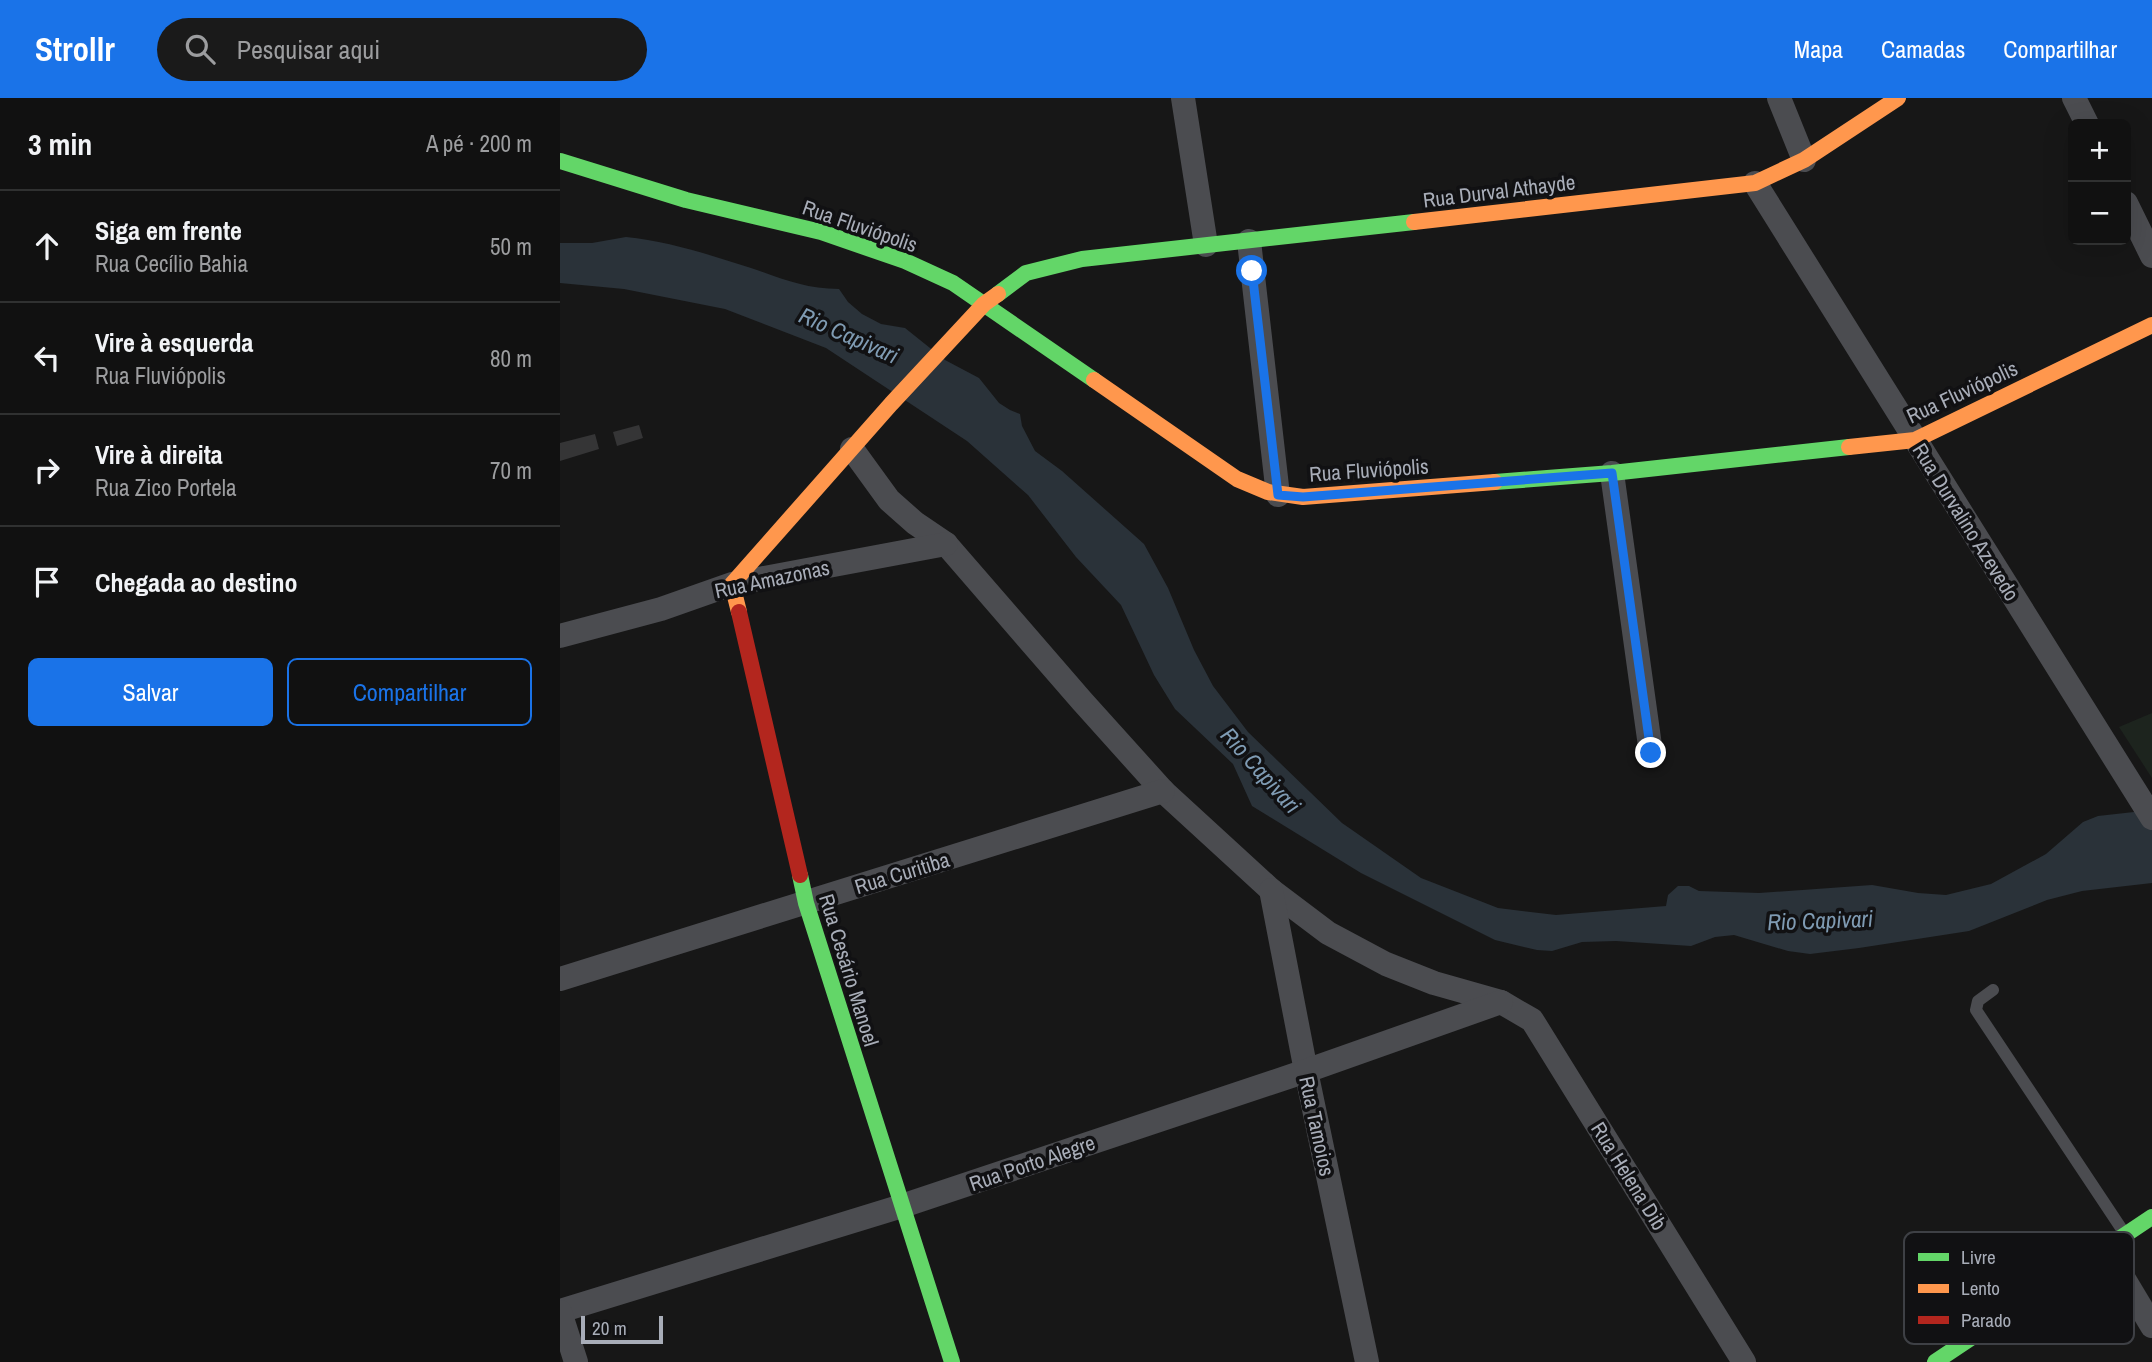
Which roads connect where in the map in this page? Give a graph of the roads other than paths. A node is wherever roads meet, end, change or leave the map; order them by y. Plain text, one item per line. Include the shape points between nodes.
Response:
1 (1183, 98) edge
2 (1779, 98) edge
3 (1898, 98) edge
4 (2074, 98) edge
5 (2084, 119) edge
6 (1804, 160) junction
7 (560, 161) edge
8 (1755, 183) junction
9 (2131, 213) edge
10 (1249, 241) junction
11 (1206, 246) junction
12 (2152, 256) edge
13 (984, 304) junction
14 (2152, 326) edge
15 (1915, 440) junction
16 (852, 449) junction
17 (1612, 473) junction
18 (1278, 495) junction
19 (946, 544) junction
20 (732, 584) junction
21 (560, 636) edge
22 (1651, 753) dead end
23 (1163, 791) junction
24 (2152, 818) edge
25 (1271, 890) junction
26 (806, 903) junction
27 (560, 979) edge
28 (1993, 990) dead end
29 (1501, 1002) junction
30 (1306, 1071) junction
31 (902, 1206) junction
32 (2152, 1217) edge
33 (2124, 1232) edge
34 (2128, 1232) edge
35 (2134, 1296) edge
36 (560, 1312) edge
37 (2152, 1326) edge
38 (1962, 1344) edge
39 (576, 1362) edge
40 (952, 1362) edge
41 (1367, 1362) edge
42 (1744, 1362) edge
43 (1935, 1362) edge

1 - 11 street
2 - 6 street
3 - 6 street, Rua Durval Athayde
4 - 5 street
6 - 8 street, Rua Durval Athayde
7 - 13 street, Rua Fluviópolis via 686,200 821,232 905,261 953,283
8 - 10 street, Rua Durval Athayde
8 - 15 street, Rua Durvalino Azevedo
9 - 12 street
10 - 11 street, Rua Durval Athayde
10 - 18 street
11 - 13 street, Rua Durval Athayde via 1082,259 1026,273
13 - 16 street, Rua Durval Athayde
13 - 18 street, Rua Fluviópolis via 1237,479
14 - 15 street, Rua Fluviópolis
15 - 17 street, Rua Fluviópolis
15 - 24 street, Rua Durvalino Azevedo
16 - 19 street, Rua Helena Dib via 889,500
16 - 20 street, Rua Durval Athayde
17 - 18 street, Rua Fluviópolis via 1303,497
17 - 22 street
19 - 20 street, Rua Amazonas
19 - 23 street, Rua Helena Dib
20 - 21 street, Rua Amazonas
20 - 26 street, Rua Cesário Manoel
23 - 25 street, Rua Helena Dib
23 - 26 street, Rua Curitiba
25 - 29 street, Rua Helena Dib via 1328,933 1387,964
25 - 30 street, Rua Tamoios
26 - 27 street, Rua Curitiba
26 - 31 street, Rua Cesário Manoel
28 - 33 lane via 1978,1001 1976,1010
29 - 30 street, Rua Porto Alegre
29 - 42 street, Rua Helena Dib via 1532,1020
30 - 31 street, Rua Porto Alegre
30 - 41 street, Rua Tamoios
31 - 36 street, Rua Porto Alegre
31 - 40 street, Rua Cesário Manoel
32 - 34 street
35 - 37 street
36 - 39 street
38 - 43 street

